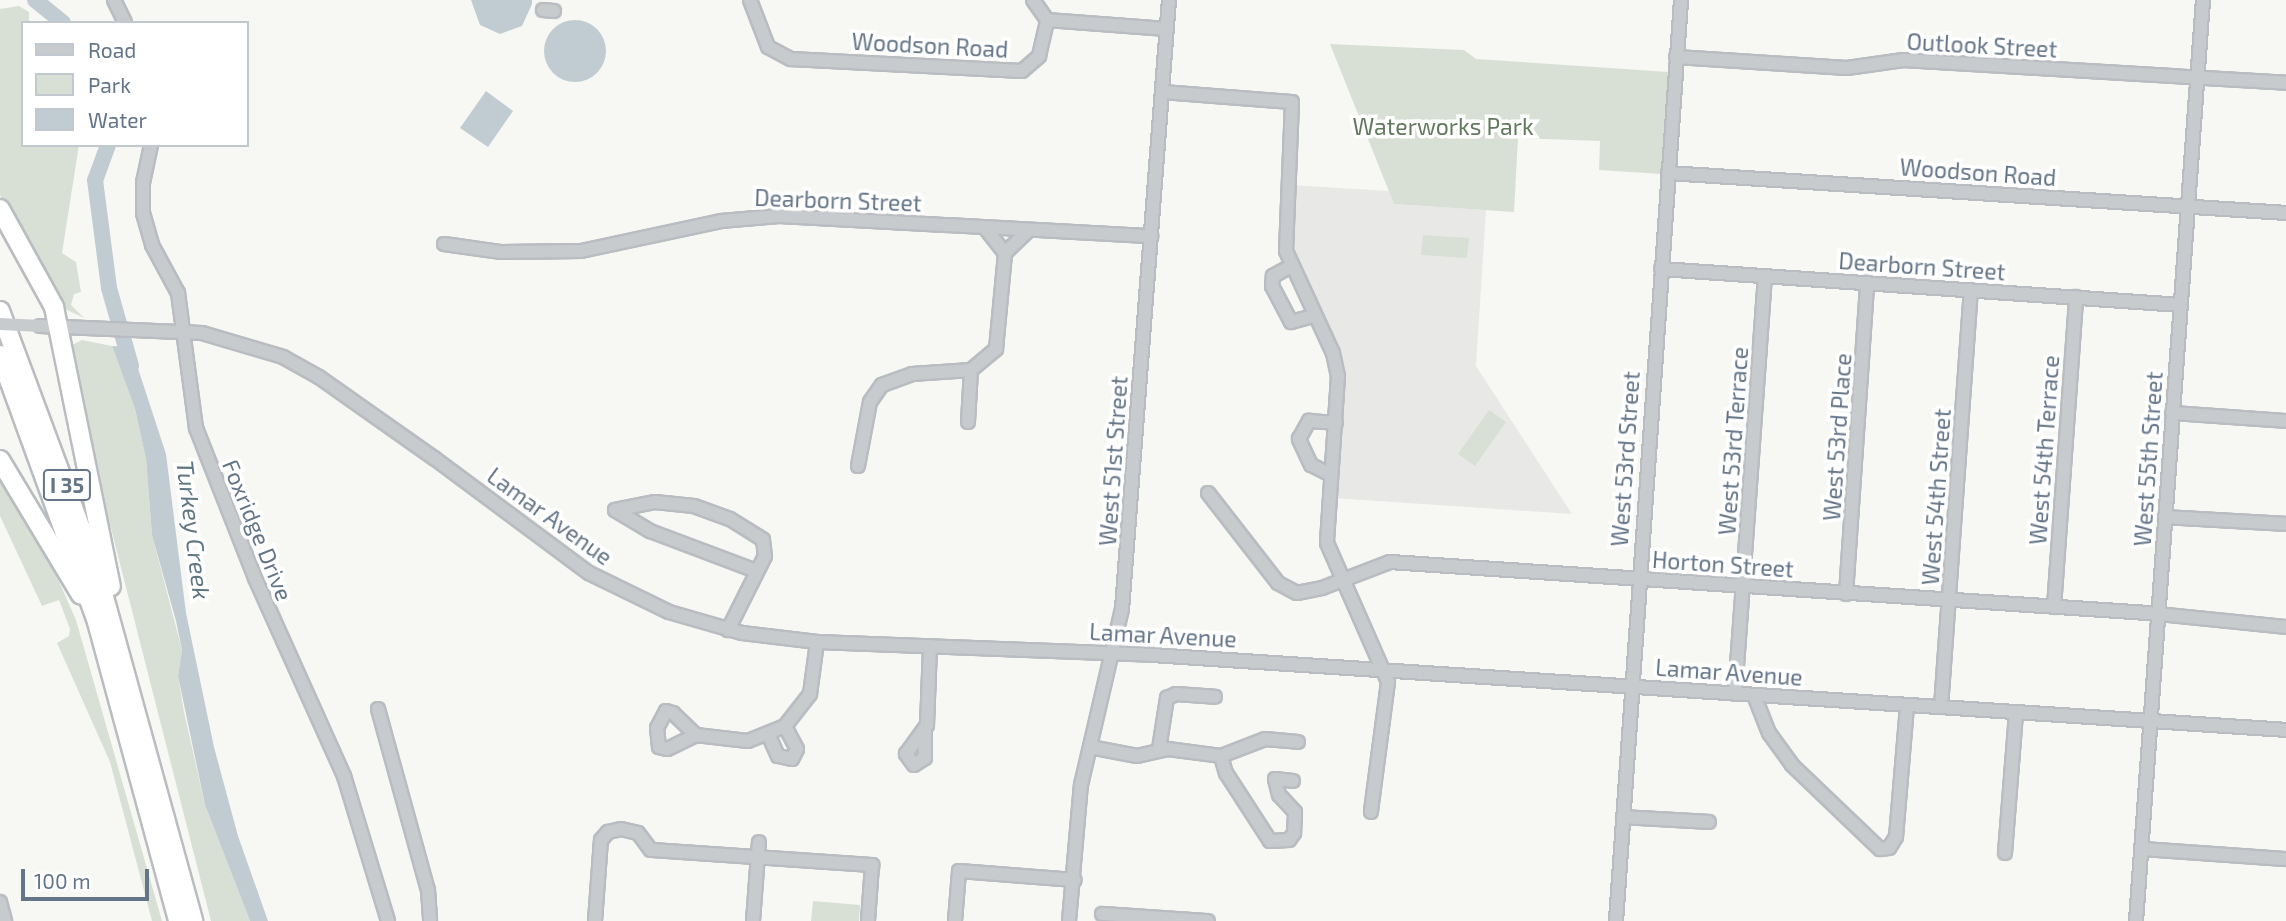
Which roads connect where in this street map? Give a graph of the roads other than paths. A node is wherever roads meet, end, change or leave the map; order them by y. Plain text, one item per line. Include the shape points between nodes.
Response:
1 (114, 0) edge
2 (750, 0) edge
3 (1033, 0) edge
4 (1169, 0) edge
5 (1681, 0) edge
6 (2203, 0) edge
7 (1047, 20) junction
8 (124, 21) edge
9 (1167, 29) junction
10 (1676, 57) junction
11 (2197, 78) junction
12 (2286, 83) edge
13 (1162, 92) junction
14 (151, 147) edge
15 (1668, 173) junction
16 (2188, 206) junction
17 (0, 209) edge
18 (2286, 213) edge
19 (986, 229) junction
20 (1027, 232) junction
21 (1151, 236) junction
22 (444, 244) dead end
23 (1005, 253) junction
24 (1292, 266) junction
25 (1661, 269) junction
26 (1765, 276) junction
27 (1867, 283) junction
28 (1970, 290) junction
29 (2076, 297) junction
30 (2181, 305) junction
31 (0, 311) edge
32 (1314, 316) junction
33 (0, 324) edge
34 (48, 327) junction
35 (183, 333) junction
36 (0, 355) edge
37 (971, 370) junction
38 (2172, 413) junction
39 (2286, 421) edge
40 (968, 422) dead end
41 (1336, 423) junction
42 (0, 460) edge
43 (858, 466) dead end
44 (1331, 475) junction
45 (1208, 493) dead end
46 (2165, 517) junction
47 (2286, 524) edge
48 (754, 570) junction
49 (1341, 579) junction
50 (1637, 579) junction
51 (1743, 587) junction
52 (1846, 594) junction
53 (1950, 601) junction
54 (2054, 607) junction
55 (2157, 616) junction
56 (97, 622) junction
57 (2286, 627) edge
58 (728, 630) junction
59 (817, 642) junction
60 (930, 646) junction
61 (1115, 653) junction
62 (125, 661) junction
63 (1382, 670) junction
64 (1631, 686) junction
65 (1735, 694) junction
66 (1754, 695) junction
67 (1215, 697) dead end
68 (1907, 705) junction
69 (1941, 707) junction
70 (378, 709) dead end
71 (2017, 712) junction
72 (2151, 720) junction
73 (785, 726) junction
74 (925, 730) dead end
75 (2286, 730) edge
76 (696, 735) dead end
77 (769, 736) junction
78 (1298, 742) dead end
79 (1090, 747) junction
80 (1159, 749) junction
81 (1221, 756) junction
82 (1293, 781) dead end
83 (1371, 811) dead end
84 (1623, 817) junction
85 (1709, 822) dead end
86 (759, 842) dead end
87 (2141, 849) junction
88 (2005, 853) dead end
89 (758, 857) junction
90 (2286, 859) edge
91 (1075, 880) junction
92 (0, 902) edge
93 (1102, 914) dead end
94 (5, 921) edge
95 (178, 921) edge
96 (193, 921) edge
97 (387, 921) edge
98 (430, 921) edge
99 (595, 921) edge
100 (753, 921) edge
101 (868, 921) edge
102 (955, 921) edge
103 (1069, 921) edge
104 (1208, 921) edge
105 (1616, 921) edge
106 (2136, 921) edge

1 - 8 street
2 - 7 street, Woodson Road via 764,39 777,55 1022,71 1039,56
3 - 7 street
4 - 9 street, West 51st Street
5 - 10 street, West 53rd Street
6 - 11 street, West 55th Street
7 - 9 street
9 - 13 street, West 51st Street
10 - 11 street, Outlook Street via 1847,68 1903,60
10 - 15 street, West 53rd Street
11 - 12 street, Outlook Street
11 - 16 street, West 55th Street
13 - 21 street, West 51st Street
13 - 24 street via 1292,102 1284,240
14 - 35 street, Foxridge Drive via 142,190 144,219 152,245 176,286
15 - 16 street, Woodson Road
15 - 25 street, West 53rd Street
16 - 18 street, Woodson Road
16 - 30 street, West 55th Street
17 - 34 highway via 48,292
19 - 20 street, Dearborn Street
19 - 22 street, Dearborn Street via 746,217 581,251 502,252
19 - 23 street
20 - 21 street, Dearborn Street
20 - 23 street
21 - 61 street, West 51st Street
23 - 37 street via 996,349
24 - 32 street
24 - 32 street via 1273,276 1272,286 1291,322
25 - 26 street, Dearborn Street
25 - 50 street, West 53rd Street
26 - 27 street, Dearborn Street
26 - 51 street, West 53rd Terrace
27 - 28 street, Dearborn Street
27 - 52 street, West 53rd Place
28 - 29 street, Dearborn Street
28 - 53 street, West 54th Street
29 - 30 street, Dearborn Street
29 - 54 street, West 54th Terrace
30 - 38 street, West 55th Street
31 - 62 highway, I 35 via 71,497
32 - 41 street via 1336,361
33 - 34 street, Lamar Avenue, bridge
34 - 35 street, Lamar Avenue
34 - 62 highway via 93,489
35 - 58 street, Lamar Avenue via 234,340 298,364 434,457 589,573 669,612
35 - 97 street, Foxridge Drive via 186,383 201,444 344,776
36 - 56 highway, I 35
37 - 40 street
37 - 43 street via 912,374 882,384 870,402
38 - 39 street
38 - 46 street, West 55th Street
41 - 44 street
41 - 44 street via 1309,421 1299,439 1311,465
42 - 56 highway
44 - 49 street via 1327,543
45 - 49 street, Horton Street via 1283,588 1308,593
46 - 47 street
46 - 55 street, West 55th Street
48 - 48 street via 650,531 615,510 668,502 730,519 766,543 765,556
48 - 58 street
49 - 50 street, Horton Street via 1390,562
49 - 63 street
50 - 51 street, Horton Street
50 - 64 street, West 53rd Street
51 - 52 street, Horton Street
51 - 65 street, West 53rd Terrace
52 - 53 street, Horton Street
53 - 54 street, Horton Street
53 - 69 street, West 54th Street
54 - 55 street, Horton Street
55 - 57 street, Horton Street
55 - 72 street, West 55th Street
56 - 95 highway, I 35
58 - 59 street, Lamar Avenue
59 - 60 street, Lamar Avenue
59 - 73 street via 810,694
60 - 61 street, Lamar Avenue
60 - 74 street
61 - 63 street, Lamar Avenue
61 - 79 street, West 51st Street
62 - 96 highway, I 35
63 - 64 street, Lamar Avenue
63 - 83 street via 1388,685
64 - 65 street, Lamar Avenue
64 - 84 street, West 53rd Street
65 - 66 street, Lamar Avenue
66 - 68 street, Lamar Avenue
66 - 68 street via 1769,733 1786,758 1863,836 1877,848 1888,849 1896,837
67 - 80 street via 1176,694 1167,698
68 - 69 street, Lamar Avenue
69 - 71 street, Lamar Avenue
70 - 98 street via 428,890
71 - 72 street, Lamar Avenue
71 - 88 street
72 - 75 street, Lamar Avenue
72 - 87 street, West 55th Street
73 - 77 street
73 - 77 street via 797,749 792,759 778,756
76 - 77 street via 743,741
78 - 81 street via 1265,739
79 - 80 street via 1137,756
79 - 91 street, West 51st Street via 1081,785
80 - 81 street
81 - 82 street via 1226,773 1270,841 1289,840 1293,833 1295,812 1279,795 1275,779
84 - 85 street
84 - 105 street, West 53rd Street
86 - 89 street
87 - 90 street
87 - 106 street, West 55th Street
89 - 99 street via 649,849 636,832 613,830 601,840
89 - 100 street
89 - 101 street via 872,865
91 - 102 street via 958,871
91 - 103 street, West 51st Street
92 - 94 street
93 - 104 street

